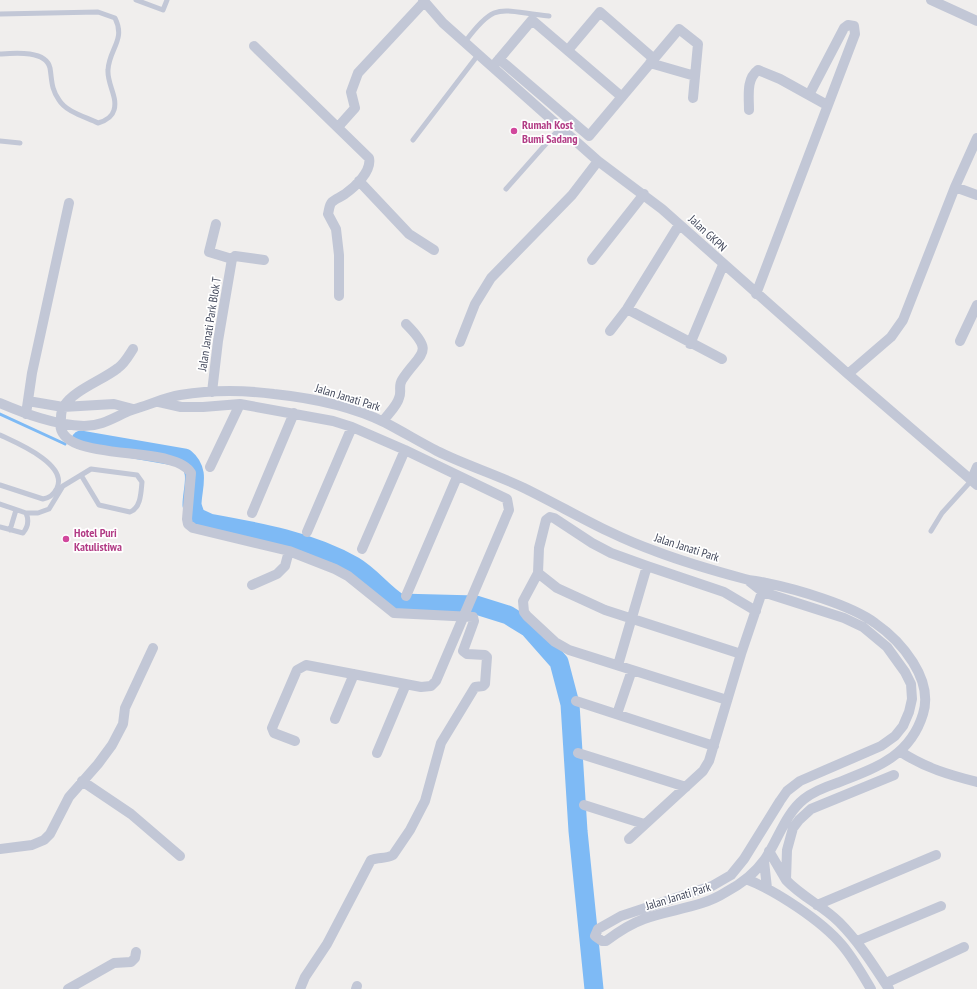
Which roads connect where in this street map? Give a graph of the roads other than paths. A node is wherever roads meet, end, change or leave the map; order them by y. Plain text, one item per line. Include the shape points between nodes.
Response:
1 (136, 0) edge
2 (167, 0) edge
3 (931, 0) edge
4 (423, 1) edge
5 (0, 14) edge
6 (549, 16) dead end
7 (977, 21) edge
8 (465, 42) junction
9 (254, 46) dead end
10 (568, 50) junction
11 (0, 54) edge
12 (478, 55) junction
13 (499, 59) junction
14 (652, 61) junction
15 (492, 67) junction
16 (695, 76) junction
17 (809, 95) junction
18 (622, 97) junction
19 (694, 98) dead end
20 (827, 105) junction
21 (749, 110) dead end
22 (338, 127) junction
23 (560, 128) junction
24 (977, 138) edge
25 (413, 140) dead end
26 (0, 141) edge
27 (20, 143) dead end
28 (598, 161) junction
29 (359, 181) junction
30 (955, 187) junction
31 (506, 189) dead end
32 (644, 194) junction
33 (977, 195) edge
34 (69, 203) dead end
35 (216, 224) dead end
36 (679, 225) junction
37 (434, 250) dead end
38 (232, 259) junction
39 (264, 260) dead end
40 (592, 260) dead end
41 (723, 265) junction
42 (756, 294) junction
43 (339, 296) dead end
44 (977, 305) edge
45 (627, 309) junction
46 (406, 324) dead end
47 (610, 331) dead end
48 (960, 341) dead end
49 (460, 342) dead end
50 (690, 344) junction
51 (134, 349) dead end
52 (722, 359) dead end
53 (848, 374) junction
54 (212, 392) junction
55 (28, 401) junction
56 (159, 402) junction
57 (0, 404) edge
58 (240, 404) junction
59 (63, 407) junction
60 (133, 409) junction
61 (26, 414) junction
62 (294, 414) junction
63 (383, 421) junction
64 (60, 422) junction
65 (352, 427) junction
66 (0, 436) edge
67 (405, 450) junction
68 (210, 467) dead end
69 (977, 467) edge
70 (81, 475) junction
71 (457, 477) junction
72 (974, 483) edge
73 (0, 485) edge
74 (0, 504) edge
75 (16, 510) junction
76 (26, 513) junction
77 (252, 514) dead end
78 (0, 527) edge
79 (10, 530) junction
80 (931, 531) dead end
81 (307, 532) dead end
82 (362, 549) dead end
83 (289, 551) junction
84 (647, 566) junction
85 (538, 573) junction
86 (252, 585) dead end
87 (764, 588) junction
88 (406, 596) dead end
89 (756, 611) junction
90 (465, 615) junction
91 (631, 618) junction
92 (153, 648) dead end
93 (741, 654) junction
94 (618, 665) junction
95 (632, 670) junction
96 (354, 674) junction
97 (406, 684) junction
98 (727, 700) junction
99 (576, 701) dead end
100 (617, 714) junction
101 (335, 719) dead end
102 (295, 741) dead end
103 (714, 746) junction
104 (377, 753) dead end
105 (578, 753) dead end
106 (906, 755) junction
107 (894, 775) dead end
108 (82, 781) junction
109 (977, 782) edge
110 (686, 787) junction
111 (584, 805) dead end
112 (767, 820) junction
113 (644, 824) junction
114 (782, 828) junction
115 (629, 840) dead end
116 (0, 849) edge
117 (769, 851) junction
118 (936, 855) dead end
119 (180, 856) dead end
120 (764, 861) junction
121 (746, 879) junction
122 (786, 880) junction
123 (767, 888) junction
124 (692, 892) junction
125 (698, 904) junction
126 (817, 905) junction
127 (941, 906) dead end
128 (857, 941) junction
129 (964, 947) dead end
130 (136, 952) dead end
131 (888, 986) edge
132 (68, 989) edge
133 (300, 989) edge
134 (871, 989) edge

1 - 2 lane via 163,10
3 - 7 street
4 - 8 street, Jalan GKPN
4 - 22 street via 358,73 351,92 355,108
5 - 11 lane via 98,12 115,18 120,28 118,40 110,54 108,72 115,100 114,110 107,120 98,123 72,111 59,102 51,86 50,67 46,60 24,54
6 - 8 lane via 506,7 494,8 486,12
8 - 12 street, Jalan GKPN
9 - 22 street
10 - 13 street via 532,20
10 - 14 street via 600,12
10 - 18 street
12 - 15 street, Jalan GKPN
12 - 25 lane
13 - 15 street
13 - 18 street via 589,136
14 - 16 street
14 - 16 street via 679,30 698,44
14 - 18 street
15 - 23 street, Jalan GKPN
16 - 19 street
17 - 20 street
17 - 20 street via 844,28 848,25 854,26 855,34
17 - 21 street via 758,70 752,74 749,82
20 - 42 street
22 - 29 street via 369,158 369,167
23 - 28 street, Jalan GKPN
23 - 31 lane
24 - 30 street
26 - 27 lane
28 - 32 street, Jalan GKPN
28 - 49 street via 572,195 491,278 475,304
29 - 37 street via 409,234
29 - 43 street via 332,202 328,214 336,228
30 - 33 street
30 - 53 street via 903,320 891,337
32 - 36 street, Jalan GKPN
32 - 40 street
34 - 55 street
35 - 38 street via 209,252
36 - 41 street, Jalan GKPN
36 - 45 street
38 - 39 street via 235,256
38 - 54 street, Jalan Janati Park Blok T
41 - 42 street, Jalan GKPN
41 - 50 street
42 - 53 street, Jalan GKPN
44 - 48 street
45 - 47 street
45 - 50 street
46 - 63 street via 420,337 423,346 420,358 402,381 399,399
50 - 52 street
51 - 59 street via 119,367 78,393
53 - 72 street, Jalan GKPN
54 - 56 street, Jalan Janati Park via 177,395
54 - 63 street, Jalan Janati Park via 240,390 312,399
55 - 59 street
55 - 61 street
56 - 58 street via 196,407
56 - 60 street, Jalan Janati Park
57 - 61 street, Jalan Janati Park
58 - 62 street
58 - 68 street
59 - 60 street via 114,404
59 - 64 street
60 - 64 street, Jalan Janati Park via 110,421 85,426
61 - 64 street, Jalan Janati Park
62 - 65 street
62 - 77 street
63 - 87 street, Jalan Janati Park via 439,452 526,489 621,538
64 - 83 street via 64,435 79,444 119,453 167,458 187,467 191,473 187,519 193,528
65 - 67 street
65 - 81 street
66 - 73 lane via 39,456 55,469 59,483 53,493 43,499
67 - 71 street
67 - 82 street
69 - 72 street
70 - 70 lane via 90,469 137,475 142,482 138,506 130,512 99,505
70 - 76 lane via 63,486 49,509 38,513
71 - 88 street
71 - 90 street via 507,499 509,504 509,510
72 - 80 lane via 942,513
74 - 75 lane
75 - 76 lane
75 - 79 lane
76 - 79 lane via 28,518 23,533
78 - 79 lane
83 - 86 street via 285,566 277,574
83 - 90 street via 348,576 394,613
84 - 85 street via 592,543 550,517 546,520 539,548
84 - 89 street via 724,592
84 - 91 street
85 - 91 street via 568,594
85 - 94 street via 523,601 527,616 555,642 569,650
87 - 89 street
87 - 106 street, Jalan Janati Park via 821,599 854,611 874,622 906,652 920,677 926,697 924,711
87 - 112 street via 863,627 887,647 905,672 911,684 912,699 903,726 895,736 881,746 800,780 787,791
89 - 93 street
90 - 97 street via 436,681 431,686
90 - 133 street via 474,618 463,651 470,655 485,655 485,684 476,686 441,743 425,801 410,830 393,855 371,860
91 - 93 street
91 - 94 street
92 - 108 street via 125,708 123,724 98,764
93 - 98 street
94 - 95 street
95 - 98 street
95 - 100 street
96 - 97 street
96 - 101 street
96 - 102 street via 306,665 297,670 272,728 274,733
97 - 104 street
98 - 103 street
99 - 100 street
100 - 103 street
103 - 110 street via 703,771
105 - 110 street
106 - 109 street via 944,774
106 - 114 street, Jalan Janati Park via 817,790 802,801
107 - 122 street via 811,810 799,820 790,835
108 - 116 street via 69,798 59,821 44,840 32,845
108 - 119 street via 130,814
110 - 113 street
111 - 113 street
112 - 114 street
112 - 124 street via 744,859 731,875 712,886
113 - 115 street
114 - 117 street, Jalan Janati Park
117 - 120 street, Jalan Janati Park
117 - 122 street
118 - 126 street
120 - 121 street, Jalan Janati Park
120 - 123 street
121 - 123 street
121 - 125 street, Jalan Janati Park via 718,897
122 - 126 street via 802,896
123 - 134 street via 824,927 842,945
124 - 125 street
124 - 125 street, Jalan Janati Park via 621,916 595,933 598,939 606,941 628,926 646,918
126 - 128 street via 838,921
127 - 128 street
128 - 131 street
129 - 131 street
130 - 132 street via 131,962 114,963

